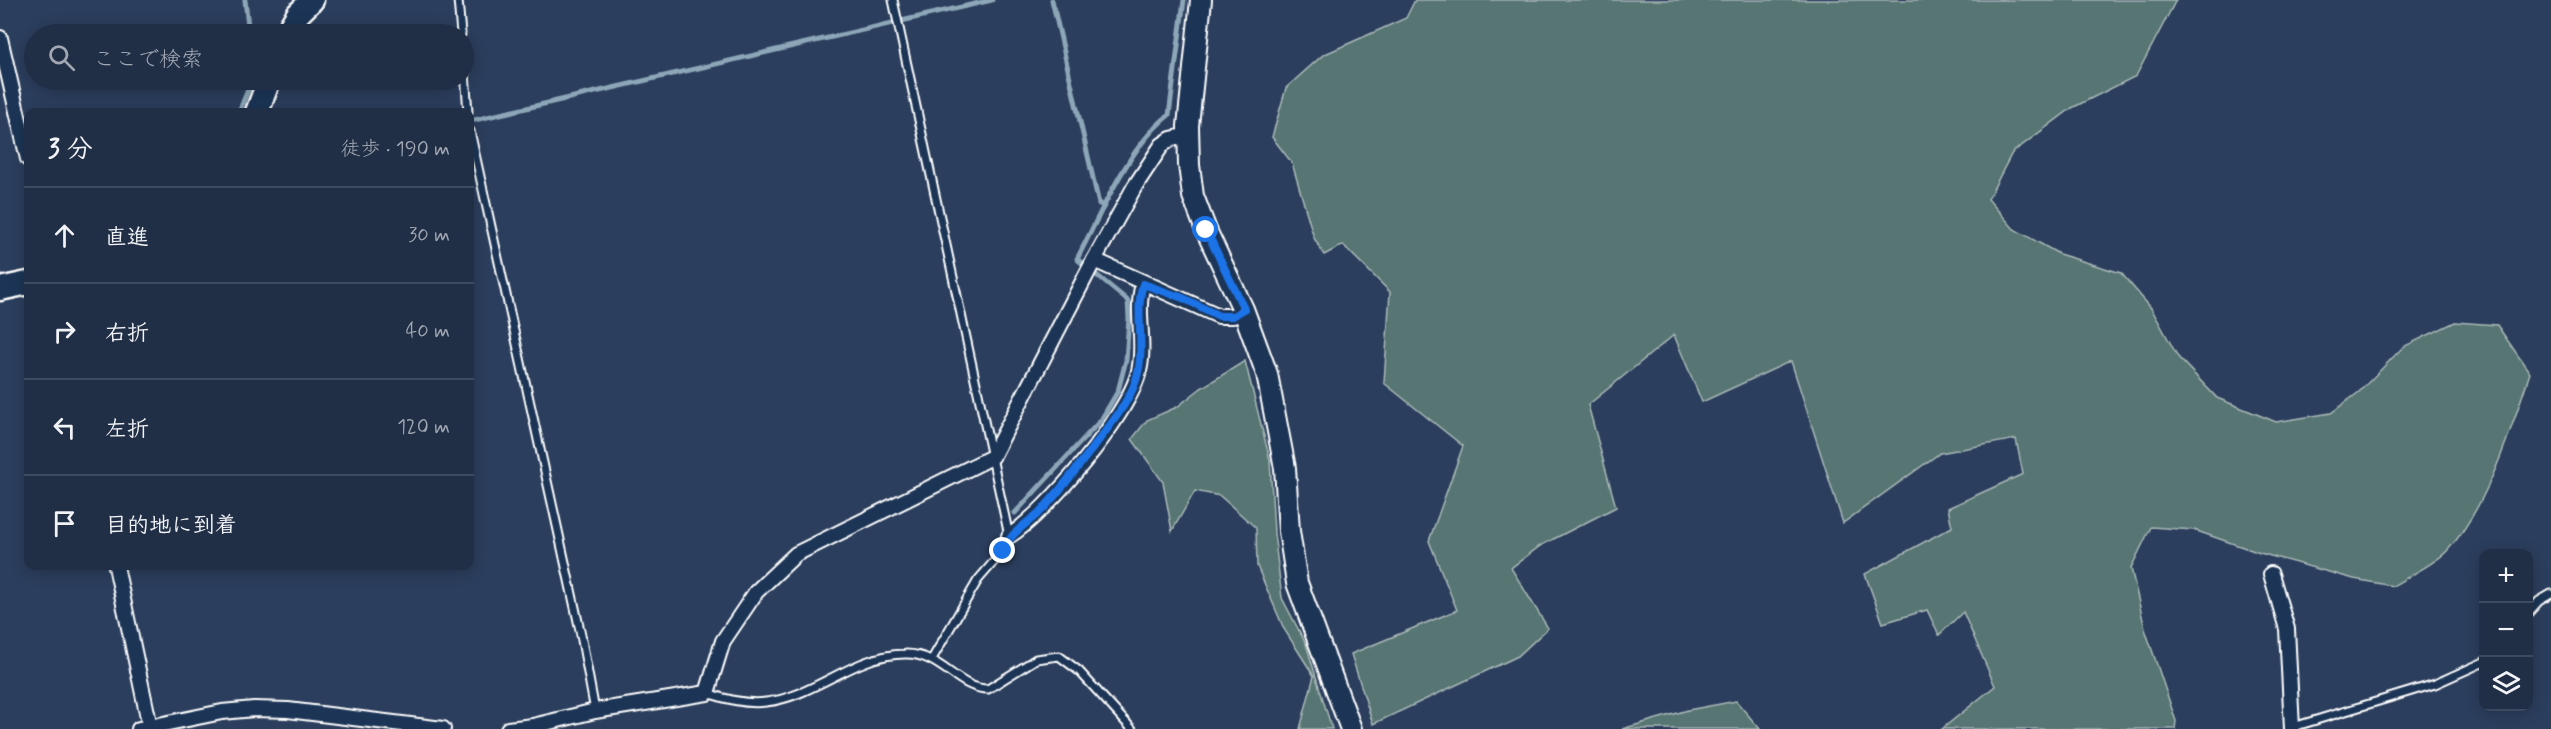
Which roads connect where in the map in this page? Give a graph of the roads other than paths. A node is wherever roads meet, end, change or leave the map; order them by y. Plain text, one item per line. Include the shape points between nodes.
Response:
1 (312, 0) edge
2 (458, 0) edge
3 (893, 0) edge
4 (1201, 0) edge
5 (292, 24) edge
6 (460, 24) edge
7 (0, 38) edge
8 (265, 90) edge
9 (466, 90) edge
10 (258, 108) edge
11 (468, 108) edge
12 (1188, 135) junction
13 (24, 142) edge
14 (474, 149) edge
15 (1094, 260) junction
16 (24, 284) edge
17 (1143, 284) junction
18 (0, 289) edge
19 (1244, 309) junction
20 (992, 457) junction
21 (1009, 536) junction
22 (117, 570) edge
23 (2271, 574) dead end
24 (2551, 594) edge
25 (2533, 608) edge
26 (932, 658) junction
27 (2479, 664) edge
28 (707, 693) junction
29 (595, 711) junction
30 (144, 728) edge
31 (2293, 728) edge
32 (443, 729) edge
33 (508, 729) edge
34 (1132, 729) edge
35 (1351, 729) edge

1 - 5 main road
2 - 6 lane
3 - 20 lane
4 - 12 street
7 - 13 street
8 - 10 main road
9 - 11 lane
12 - 15 street via 1171,138 1162,145
12 - 19 street via 1194,196
14 - 29 lane
15 - 17 street
15 - 20 street
16 - 18 main road
17 - 19 street via 1219,316 1233,316
17 - 21 street via 1142,350 1134,388 1059,491
19 - 35 street via 1268,374 1277,416 1297,583
20 - 21 lane
20 - 28 street via 796,554 756,592 723,642
21 - 26 lane
22 - 30 street
23 - 31 street via 2287,630
24 - 25 lane
26 - 28 lane via 902,654 865,662 797,694 765,703
26 - 34 lane via 970,686 988,689 1036,659 1059,656 1079,671
27 - 31 lane via 2435,684
28 - 29 street
29 - 33 street
30 - 32 street via 254,709

